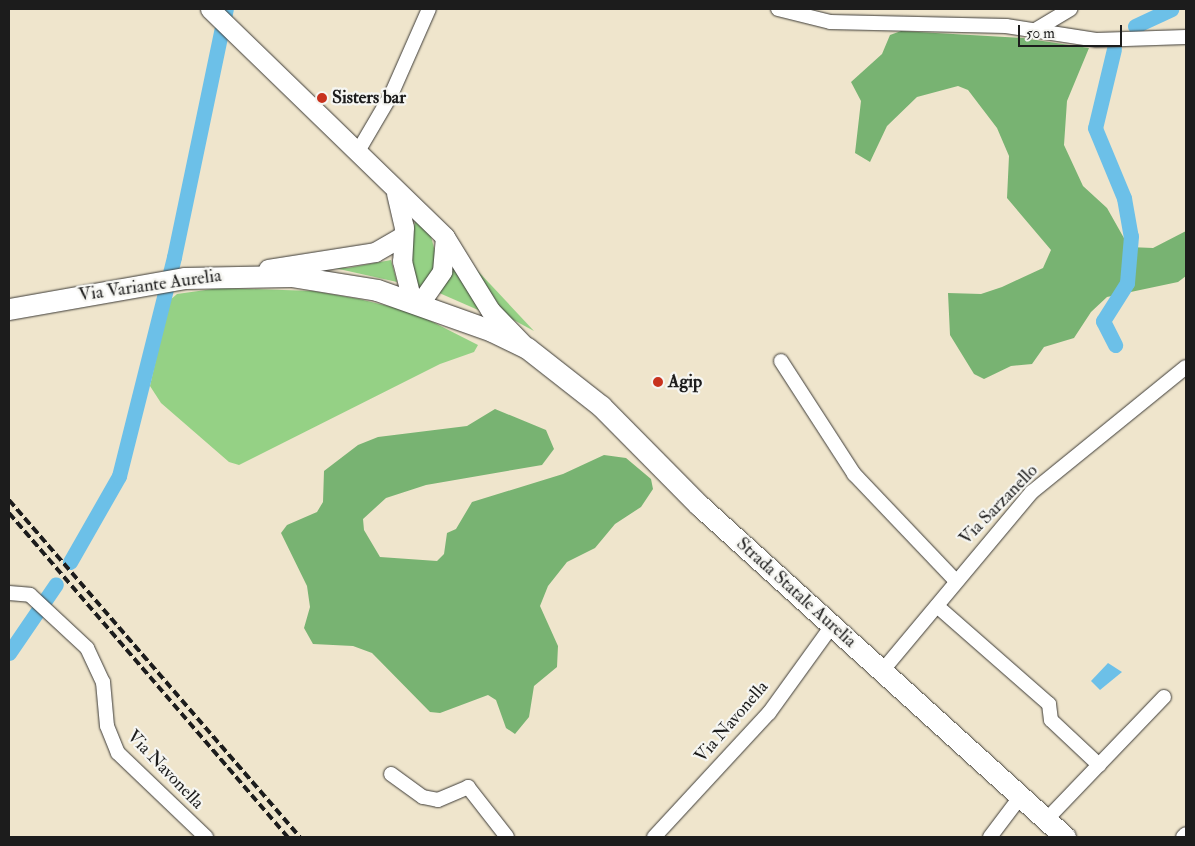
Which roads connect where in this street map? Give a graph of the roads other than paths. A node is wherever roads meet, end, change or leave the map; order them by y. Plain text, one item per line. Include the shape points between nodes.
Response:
1 (428, 9) edge
2 (778, 9) edge
3 (1070, 9) edge
4 (218, 16) edge
5 (1037, 29) junction
6 (1186, 37) edge
7 (356, 153) junction
8 (396, 191) junction
9 (403, 236) junction
10 (445, 237) junction
11 (237, 274) junction
12 (416, 302) junction
13 (9, 309) edge
14 (465, 319) joint
15 (527, 348) junction
16 (780, 361) dead end
17 (1185, 370) edge
18 (956, 581) junction
19 (9, 593) edge
20 (937, 606) junction
21 (831, 626) junction
22 (883, 670) junction
23 (1164, 697) dead end
24 (1099, 765) junction
25 (391, 774) dead end
26 (1021, 796) junction
27 (1047, 819) junction
28 (1186, 834) edge
29 (206, 837) edge
30 (507, 837) edge
31 (654, 837) edge
32 (990, 837) edge
33 (1065, 837) edge
34 (1183, 837) edge

1 - 7 street via 391,95
2 - 5 street via 830,22
3 - 5 street
4 - 7 main road, Strada Statale Aurelia
5 - 6 street via 1096,40
7 - 8 main road, Strada Statale Aurelia
8 - 9 main road
8 - 10 main road, Strada Statale Aurelia
9 - 11 main road via 375,252
9 - 12 main road via 402,261
10 - 12 main road via 442,271
10 - 15 main road, Strada Statale Aurelia via 490,310
11 - 12 main road, Via Variante Aurelia via 335,282
11 - 13 main road, Via Variante Aurelia via 185,278
12 - 14 main road, Via Variante Aurelia
14 - 15 main road, Strada Statale Aurelia
15 - 21 main road, Strada Statale Aurelia via 600,406
16 - 18 street via 854,474
17 - 18 street, Via Sarzanello via 1032,492
18 - 20 street, Via Sarzanello
19 - 29 street, Via Navonella via 30,594 51,612 96,665 110,741 118,753
20 - 22 street, Via Sarzanello
20 - 24 street via 1050,704 1051,720
21 - 22 main road, Strada Statale Aurelia
21 - 31 street, Via Navonella via 769,713
22 - 26 main road, Strada Statale Aurelia
23 - 24 street
24 - 27 street
25 - 30 street via 423,797 438,800 468,787
26 - 27 main road, Strada Statale Aurelia
26 - 32 street
27 - 33 main road, Strada Statale Aurelia
28 - 34 street

